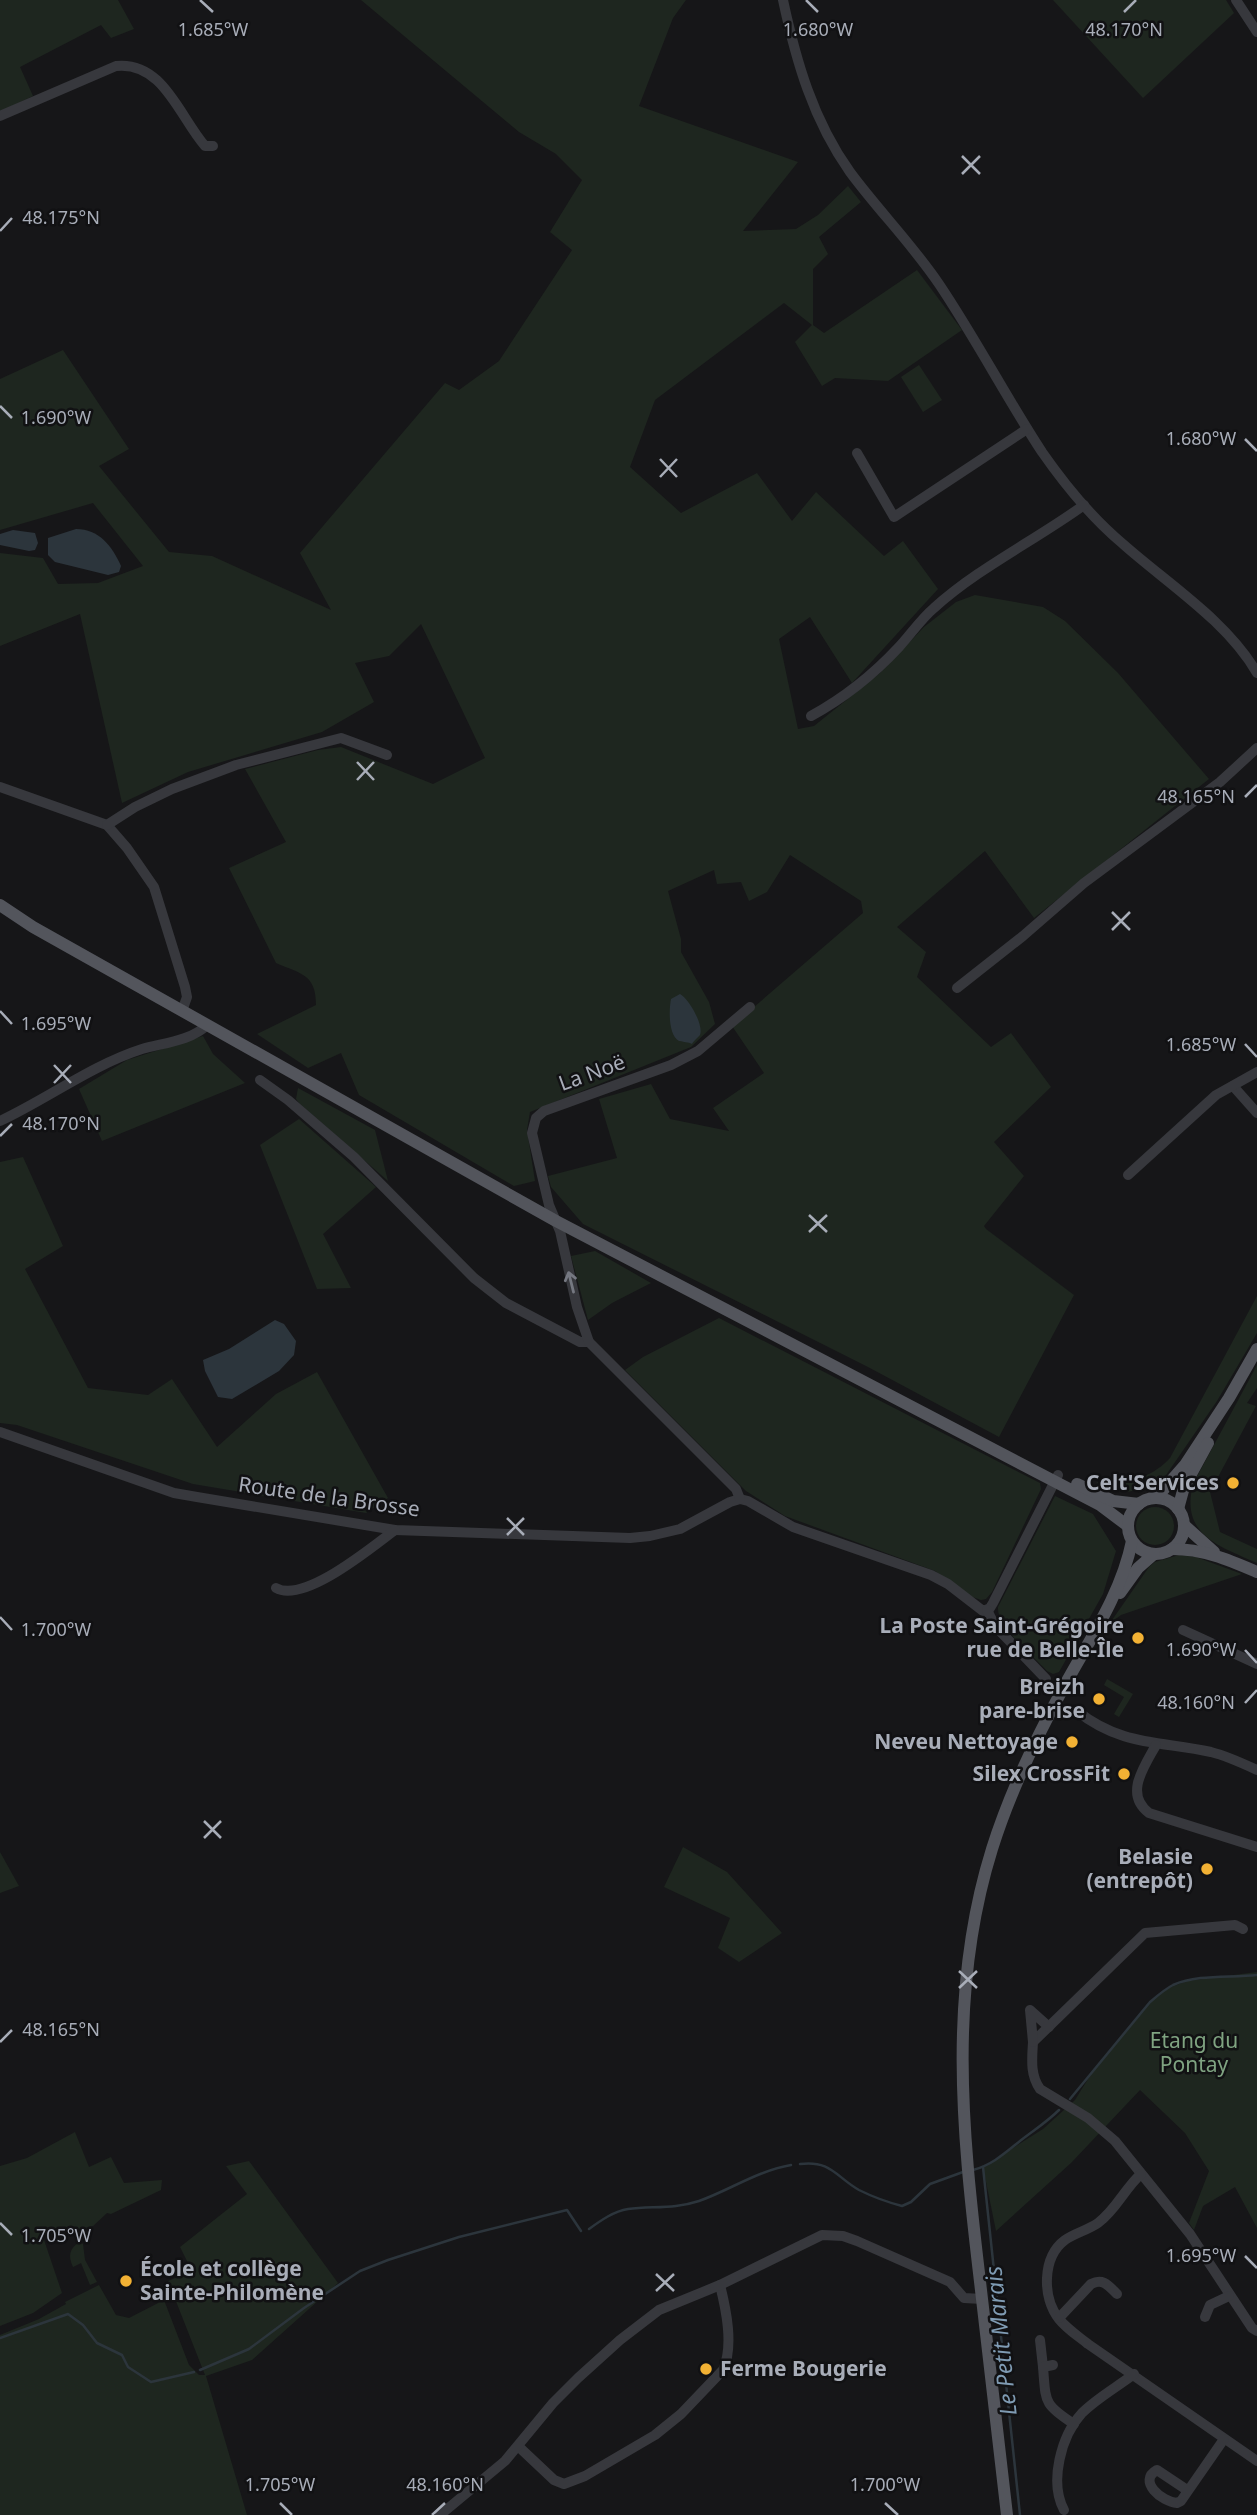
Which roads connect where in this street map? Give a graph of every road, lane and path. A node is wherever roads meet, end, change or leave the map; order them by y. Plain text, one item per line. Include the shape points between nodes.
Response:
1 (783, 0) edge
2 (1236, 0) edge
3 (1257, 33) edge
4 (0, 116) edge
5 (213, 146) dead end
6 (1027, 429) junction
7 (857, 453) dead end
8 (1083, 505) junction
9 (1257, 673) edge
10 (811, 716) dead end
11 (1257, 748) edge
12 (387, 755) dead end
13 (0, 787) edge
14 (107, 825) junction
15 (0, 905) edge
16 (957, 988) dead end
17 (750, 1007) dead end
18 (182, 1010) junction
19 (207, 1025) junction
20 (1257, 1072) edge
21 (260, 1080) dead end
22 (1233, 1086) junction
23 (1257, 1112) edge
24 (0, 1121) edge
25 (1129, 1175) dead end
26 (556, 1221) junction
27 (589, 1342) junction
28 (1257, 1349) edge
29 (1229, 1398) junction
30 (0, 1432) edge
31 (1056, 1478) junction
32 (1156, 1498) junction
33 (740, 1499) junction
34 (1139, 1504) junction
35 (1178, 1509) junction
36 (1184, 1525) junction
37 (1128, 1526) junction
38 (395, 1530) junction
39 (1132, 1541) junction
40 (1172, 1549) junction
41 (1154, 1555) junction
42 (1217, 1555) junction
43 (1257, 1573) edge
44 (276, 1588) dead end
45 (987, 1610) junction
46 (1106, 1611) junction
47 (1183, 1630) dead end
48 (1257, 1664) edge
49 (1046, 1679) dead end
50 (1077, 1711) dead end
51 (1156, 1745) junction
52 (1257, 1770) edge
53 (1257, 1847) edge
54 (1243, 1929) dead end
55 (1049, 2027) junction
56 (1033, 2042) junction
57 (1141, 2174) junction
58 (720, 2285) junction
59 (1117, 2294) dead end
60 (1229, 2295) junction
61 (982, 2299) junction
62 (1205, 2317) dead end
63 (1059, 2318) junction
64 (1257, 2331) edge
65 (1040, 2340) dead end
66 (1134, 2374) junction
67 (1074, 2424) junction
68 (1224, 2440) junction
69 (519, 2447) junction
70 (1257, 2460) edge
71 (1187, 2490) dead end
72 (1065, 2510) dead end
73 (440, 2515) edge
74 (1007, 2515) edge

1 - 6 street via 801,75 827,136 941,287
2 - 3 street
4 - 5 street via 116,66 133,66 157,79 192,131 205,146
6 - 7 street via 894,517
6 - 8 street
8 - 9 street via 1232,637
8 - 10 street via 950,594 858,686
11 - 16 street
12 - 14 street via 341,738 236,765 160,795
13 - 14 street
14 - 18 street via 154,887 185,987
15 - 18 main road
17 - 26 street, La Noë via 698,1051 536,1118 532,1133
18 - 19 main road
19 - 24 street via 196,1034 110,1063
19 - 26 main road
20 - 22 street
21 - 27 street via 354,1157 474,1278 506,1303 580,1342
22 - 23 street
22 - 25 street via 1216,1095
27 -> 26 street
26 - 31 main road
27 - 33 street via 736,1489
28 - 29 main road
29 - 32 main road via 1185,1465
29 - 35 main road via 1184,1487
30 - 38 street, Route de la Brosse via 174,1493
31 - 34 main road via 1113,1501
31 - 37 main road
31 - 45 street
32 - 34 main road
32 - 35 main road
33 - 38 street, Route de la Brosse via 680,1529 629,1538
33 - 45 street via 793,1527 931,1575 978,1609
34 - 37 main road
35 - 36 main road
36 - 40 main road via 1181,1539
36 - 42 main road
37 - 39 main road
38 - 44 street via 317,1583 292,1591
39 - 41 main road
39 - 46 main road
40 - 41 main road
40 - 42 main road
41 - 46 main road via 1138,1568
42 - 43 main road
45 - 49 street via 995,1626
46 - 61 main road via 1026,1760 999,1829 970,1942 961,2078
47 - 48 street
50 - 51 street via 1109,1731
51 - 52 street via 1212,1752
51 - 53 street via 1136,1785 1141,1807
54 - 55 street via 1236,1925 1145,1933
55 - 56 street
55 - 56 street via 1030,2010
56 - 57 street via 1035,2082 1101,2128
57 - 60 street via 1190,2234
57 - 63 street via 1099,2222 1066,2239 1052,2254 1048,2294
58 - 61 street via 822,2235 844,2235 950,2282 964,2298
58 - 69 street via 659,2310 620,2340 553,2403
58 - 69 street via 727,2361 681,2414 655,2435 564,2484
59 - 63 street via 1105,2282 1096,2281
60 - 62 street via 1210,2305
60 - 64 street
61 - 74 main road
63 - 66 street
65 - 67 street via 1048,2366 1046,2398 1050,2407
66 - 67 street
66 - 68 street
67 - 72 street via 1058,2477 1058,2499
68 - 70 street
68 - 71 street
69 - 73 street

